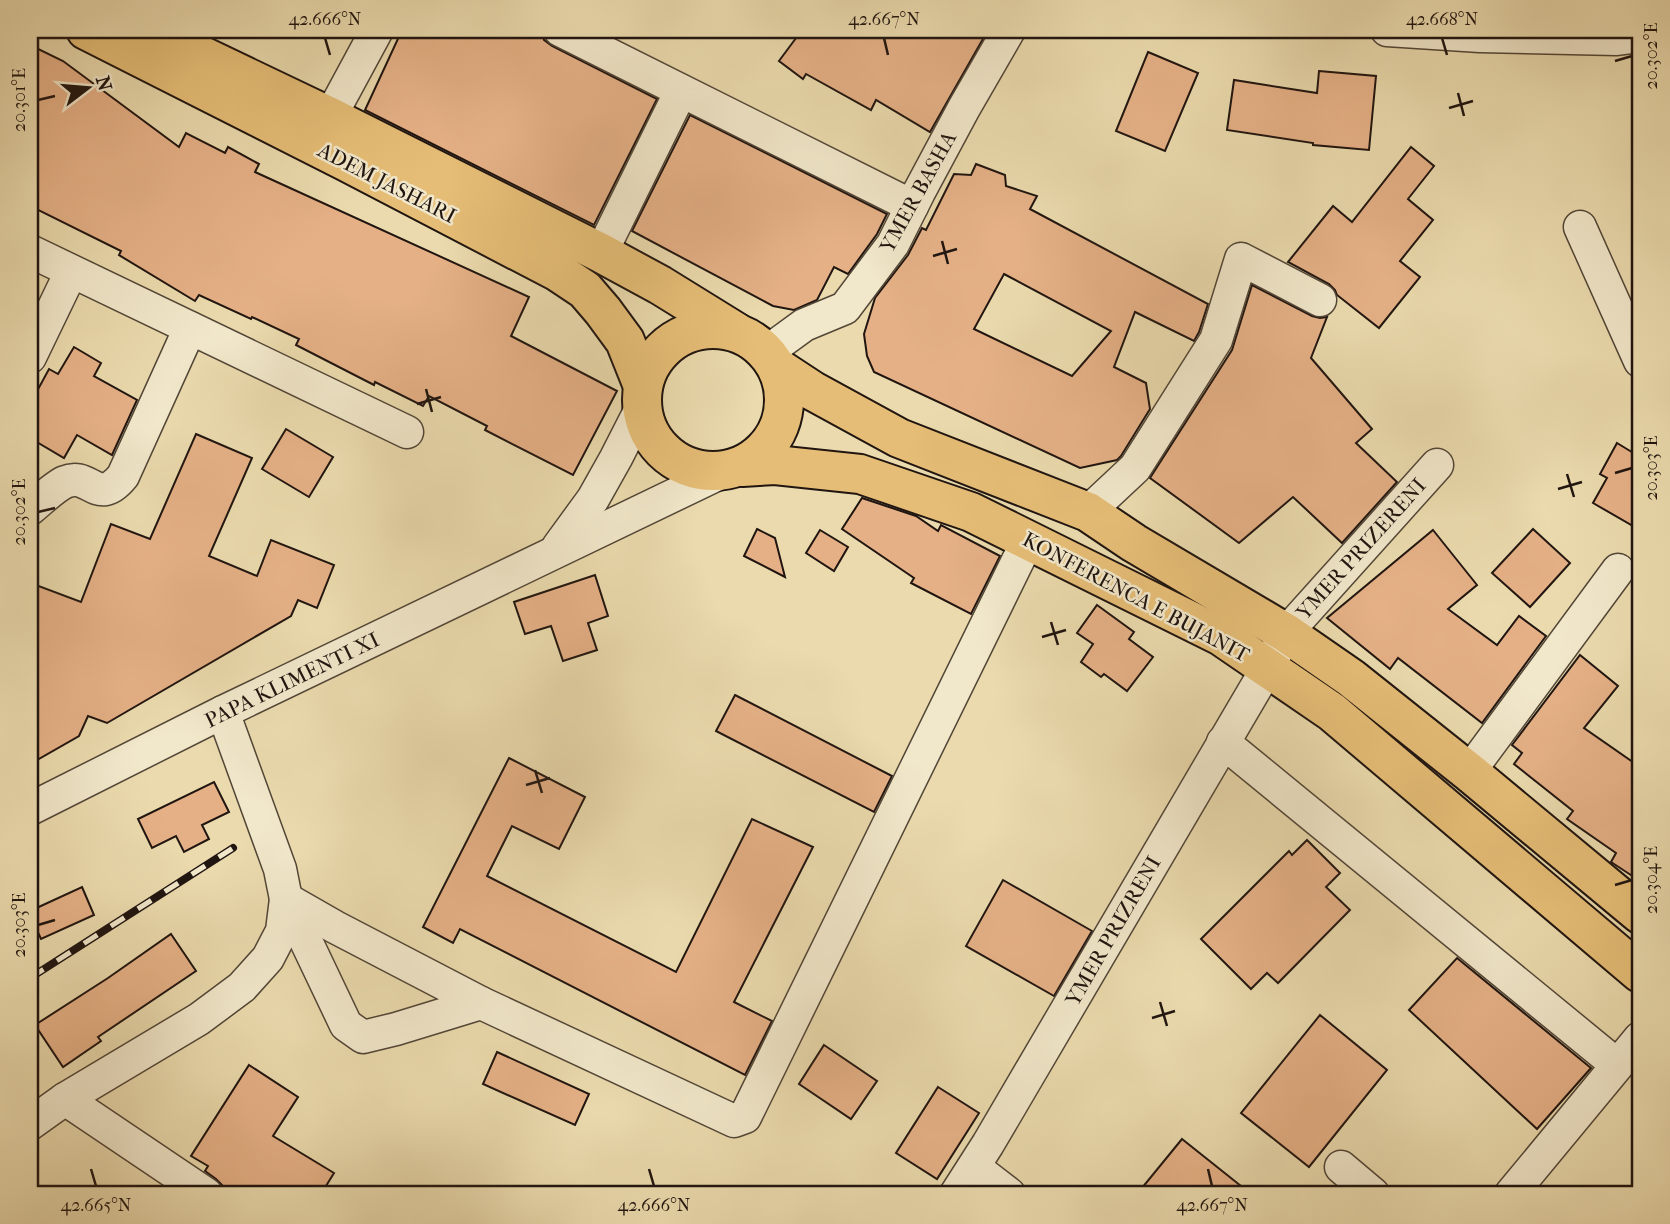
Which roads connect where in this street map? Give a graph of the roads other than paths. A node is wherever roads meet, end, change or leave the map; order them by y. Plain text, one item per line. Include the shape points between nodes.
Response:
1 (86, 30) edge
2 (148, 30) edge
3 (377, 30) edge
4 (560, 30) edge
5 (1009, 30) edge
6 (1387, 30) edge
7 (1640, 36) edge
8 (681, 90) junction
9 (330, 117) junction
10 (912, 206) junction
11 (1580, 227) dead end
12 (30, 250) edge
13 (601, 253) junction
14 (72, 272) junction
15 (1320, 300) dead end
16 (190, 328) junction
17 (760, 351) junction
18 (30, 356) edge
19 (1640, 361) edge
20 (642, 396) junction
21 (407, 432) dead end
22 (1437, 465) dead end
23 (732, 469) junction
24 (30, 509) edge
25 (1088, 512) junction
26 (1028, 540) junction
27 (555, 551) junction
28 (1618, 570) dead end
29 (1286, 633) junction
30 (1268, 667) junction
31 (223, 712) junction
32 (1223, 742) junction
33 (1469, 772) junction
34 (30, 809) edge
35 (286, 899) junction
36 (1640, 914) edge
37 (1640, 973) edge
38 (481, 1003) junction
39 (1640, 1038) edge
40 (1617, 1065) junction
41 (65, 1099) junction
42 (30, 1124) edge
43 (974, 1167) junction
44 (1340, 1167) dead end
45 (206, 1194) edge
46 (956, 1194) edge
47 (1009, 1194) edge
48 (1373, 1194) edge
49 (1511, 1194) edge

1 - 20 main road, ADEM JASHARI via 558,272 585,290 625,341
2 - 9 main road, ADEM JASHARI
3 - 9 street, ADEM JASHARI
4 - 8 street
5 - 10 street, YMER BASHA
6 - 7 street via 1480,36
8 - 10 street
8 - 13 street
9 - 13 main road, ADEM JASHARI
10 - 17 street, YMER BASHA via 893,244 845,308
11 - 19 street
12 - 14 street
13 - 17 main road, ADEM JASHARI via 660,285
14 - 16 street
14 - 18 street
15 - 25 street via 1241,259 1216,340 1135,468
16 - 21 street
16 - 24 street via 114,487 102,490 77,480 65,482
17 - 20 main road via 716,328 677,338 650,367
17 - 23 main road via 784,386 781,425 759,456
17 - 25 main road, KONFERENCA E BUJANIT via 813,391 899,438
20 - 23 main road via 646,425 668,456 703,471
20 - 27 street via 593,499
22 - 29 street, YMER PRIZERENI
23 - 26 main road, KONFERENCA E BUJANIT via 775,465 860,474 971,512
23 - 27 street, PAPA KLIMENTI XI
25 - 29 main road, KONFERENCA E BUJANIT
26 - 30 main road, KONFERENCA E BUJANIT via 1221,636
26 - 38 street via 745,1117 734,1121
27 - 31 street, PAPA KLIMENTI XI
28 - 33 street
29 - 30 street, YMER PRIZERENI
29 - 33 main road, KONFERENCA E BUJANIT
30 - 32 street, YMER PRIZRENI
30 - 37 main road, KONFERENCA E BUJANIT via 1332,712
31 - 34 street, PAPA KLIMENTI XI
31 - 35 street via 280,869
32 - 40 street
32 - 43 street, YMER PRIZRENI
33 - 36 main road, KONFERENCA E BUJANIT
35 - 38 street
35 - 38 street via 346,1025 363,1037
35 - 41 street via 282,932 268,958 242,987 199,1019
39 - 40 street
40 - 49 street
41 - 42 street
41 - 45 street
43 - 46 street, YMER PRIZRENI
43 - 47 street
44 - 48 street

